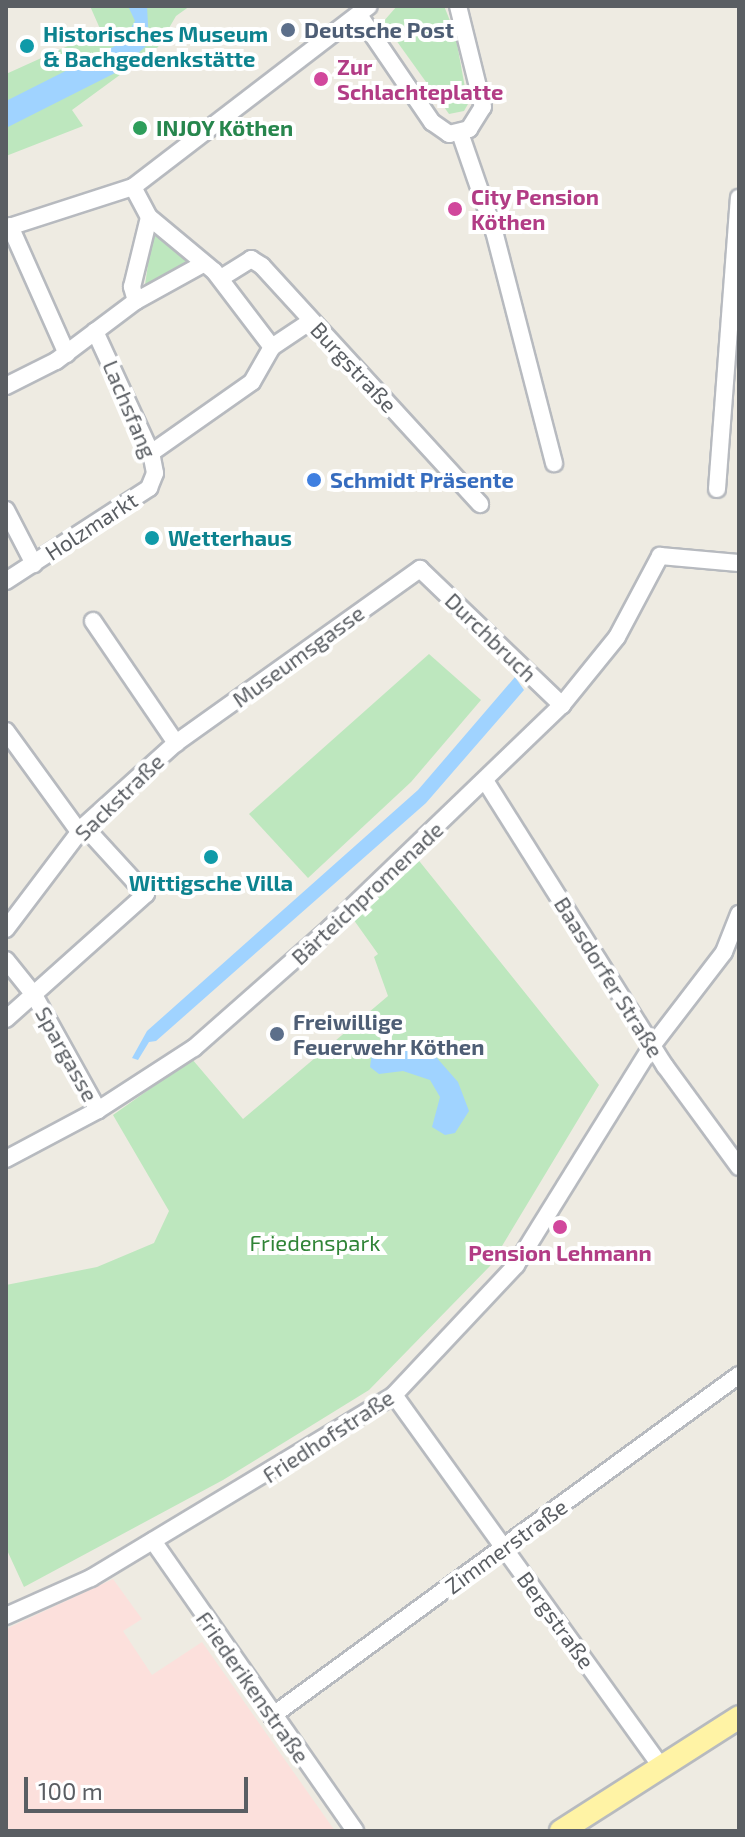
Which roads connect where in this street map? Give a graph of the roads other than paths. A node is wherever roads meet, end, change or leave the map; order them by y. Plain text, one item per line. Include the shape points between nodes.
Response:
1 (458, 6) edge
2 (364, 10) edge
3 (460, 133) junction
4 (133, 187) junction
5 (739, 198) edge
6 (149, 217) junction
7 (8, 227) edge
8 (203, 264) junction
9 (221, 278) junction
10 (136, 301) junction
11 (311, 321) junction
12 (95, 331) junction
13 (272, 347) junction
14 (67, 354) junction
15 (6, 386) edge
16 (151, 453) junction
17 (554, 463) dead end
18 (149, 488) joint
19 (717, 489) dead end
20 (480, 504) dead end
21 (6, 510) edge
22 (739, 563) edge
23 (34, 564) junction
24 (420, 569) joint
25 (6, 581) edge
26 (93, 621) dead end
27 (562, 705) junction
28 (6, 731) edge
29 (176, 743) junction
30 (486, 782) junction
31 (82, 830) junction
32 (739, 914) edge
33 (6, 929) edge
34 (6, 960) edge
35 (34, 995) junction
36 (6, 1019) edge
37 (652, 1046) junction
38 (98, 1110) junction
39 (6, 1159) edge
40 (739, 1167) edge
41 (739, 1375) edge
42 (394, 1395) junction
43 (153, 1541) junction
44 (503, 1548) junction
45 (6, 1616) edge
46 (272, 1716) junction
47 (739, 1717) edge
48 (661, 1767) junction
49 (355, 1831) edge
50 (561, 1831) edge

1 - 3 street via 483,107 475,123
2 - 3 street via 432,122 449,134
2 - 4 street
3 - 17 street via 502,261
4 - 6 street
4 - 7 street
5 - 19 street
6 - 8 street
6 - 10 street via 132,287
7 - 14 street
8 - 9 street
8 - 10 street
9 - 11 street, Burgstraße via 244,261 256,261
9 - 13 street
10 - 12 street
11 - 13 street
11 - 20 street, Burgstraße
12 - 14 street
12 - 16 street, Lachsfang
13 - 16 street via 252,382
14 - 15 street
16 - 18 street, Lachsfang via 155,473
18 - 23 street, Holzmarkt
21 - 23 street
22 - 27 street, Bärteichpromenade via 660,556 617,637
23 - 25 street, Holzmarkt
24 - 27 street, Durchbruch
24 - 29 street, Museumsgasse
26 - 29 street
27 - 30 street, Bärteichpromenade
28 - 31 street
29 - 31 street, Sackstraße
30 - 37 street, Baasdorfer Straße
30 - 38 street, Bärteichpromenade via 194,1048
31 - 33 street, Sackstraße
31 - 35 street via 146,894
32 - 37 street, Friedhofstraße via 724,952
34 - 35 street, Spargasse
35 - 36 street
35 - 38 street, Spargasse
37 - 40 street, Baasdorfer Straße
37 - 42 street, Friedhofstraße via 516,1265
38 - 39 street, Bärteichpromenade
41 - 44 street, Zimmerstraße
42 - 43 street, Friedhofstraße
42 - 44 street, Bergstraße
43 - 45 street, Friedhofstraße via 91,1578
43 - 46 street, Friederikenstraße
44 - 46 street, Zimmerstraße
44 - 48 street, Bergstraße
46 - 49 street, Friederikenstraße
47 - 48 main road
48 - 50 main road

